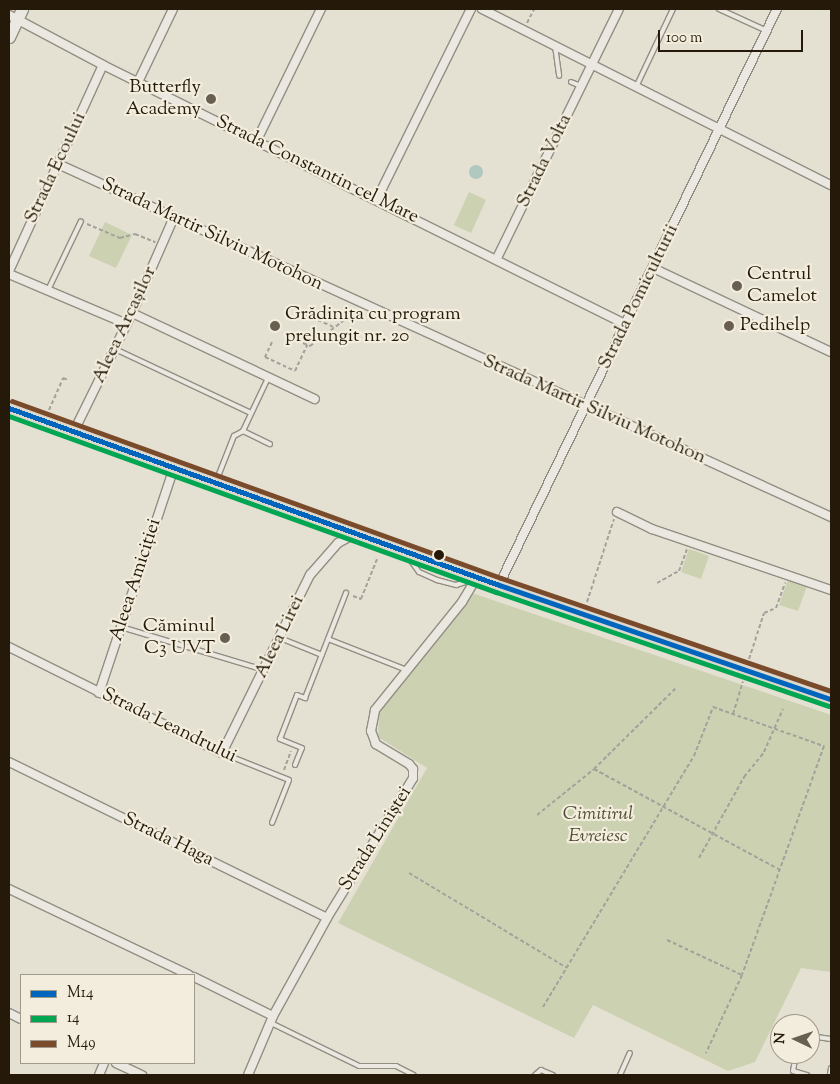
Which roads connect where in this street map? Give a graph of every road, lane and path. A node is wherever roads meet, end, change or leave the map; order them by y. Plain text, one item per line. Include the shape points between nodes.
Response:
1 (173, 9) edge
2 (321, 9) edge
3 (471, 9) edge
4 (482, 9) edge
5 (534, 9) edge
6 (619, 9) edge
7 (673, 9) edge
8 (719, 9) edge
9 (777, 9) edge
10 (16, 14) edge
11 (524, 29) junction
12 (768, 31) junction
13 (9, 37) edge
14 (554, 44) junction
15 (592, 63) junction
16 (103, 65) junction
17 (559, 76) dead end
18 (138, 82) junction
19 (571, 82) dead end
20 (637, 85) junction
21 (581, 86) junction
22 (721, 130) junction
23 (257, 140) junction
24 (58, 164) junction
25 (831, 185) edge
26 (377, 199) junction
27 (174, 218) junction
28 (81, 221) joint
29 (161, 246) junction
30 (497, 258) junction
31 (653, 268) junction
32 (9, 272) edge
33 (48, 290) junction
34 (358, 302) junction
35 (300, 312) dead end
36 (132, 313) junction
37 (127, 324) junction
38 (625, 324) junction
39 (334, 327) junction
40 (272, 342) dead end
41 (303, 343) dead end
42 (307, 345) junction
43 (115, 349) junction
44 (831, 352) edge
45 (268, 376) junction
46 (68, 380) dead end
47 (315, 399) dead end
48 (585, 406) junction
49 (10, 408) edge
50 (251, 413) junction
51 (47, 414) dead end
52 (74, 431) junction
53 (243, 431) junction
54 (270, 444) dead end
55 (174, 467) junction
56 (219, 474) dead end
57 (616, 512) joint
58 (831, 517) edge
59 (355, 534) junction
60 (689, 542) junction
61 (377, 559) dead end
62 (787, 575) junction
63 (477, 577) junction
64 (658, 583) dead end
65 (499, 585) junction
66 (831, 590) edge
67 (346, 593) joint
68 (587, 602) dead end
69 (120, 627) junction
70 (280, 638) junction
71 (328, 639) junction
72 (9, 647) edge
73 (322, 655) junction
74 (748, 661) dead end
75 (264, 670) junction
76 (407, 670) junction
77 (743, 681) dead end
78 (796, 685) junction
79 (677, 687) dead end
80 (98, 693) junction
81 (831, 695) edge
82 (831, 699) edge
83 (783, 709) dead end
84 (733, 714) junction
85 (775, 729) junction
86 (294, 744) junction
87 (222, 753) junction
88 (9, 762) edge
89 (295, 765) dead end
90 (594, 769) junction
91 (281, 777) junction
92 (664, 807) junction
93 (537, 815) dead end
94 (272, 824) dead end
95 (713, 834) junction
96 (698, 858) dead end
97 (780, 870) junction
98 (409, 873) dead end
99 (9, 889) edge
100 (327, 918) junction
101 (667, 940) dead end
102 (567, 968) junction
103 (188, 974) edge
104 (742, 975) junction
105 (195, 978) edge
106 (543, 1007) dead end
107 (271, 1019) junction
108 (630, 1053) dead end
109 (706, 1053) dead end
110 (118, 1064) edge
111 (794, 1064) edge
112 (831, 1068) edge
113 (142, 1075) edge
114 (248, 1075) edge
115 (414, 1075) edge
116 (535, 1075) edge
117 (553, 1075) edge
118 (620, 1075) edge
119 (807, 1075) edge
120 (830, 1075) edge

1 - 18 street
2 - 23 street
3 - 26 street
4 - 11 street
5 - 11 path
6 - 15 street, Strada Volta
7 - 20 lane
8 - 12 lane
9 - 12 street, Strada Pomiculturii
10 - 13 main road
10 - 16 street, Strada Constantin cel Mare
11 - 14 street
12 - 22 street, Strada Pomiculturii
14 - 15 street
14 - 17 lane
15 - 20 street
15 - 21 street, Strada Volta
16 - 18 street, Strada Constantin cel Mare
16 - 24 street, Strada Ecoului
18 - 23 street, Strada Constantin cel Mare
19 - 21 lane
20 - 22 street
21 - 30 street, Strada Volta
22 - 25 street
22 - 31 street, Strada Pomiculturii
23 - 26 street, Strada Constantin cel Mare
24 - 27 street, Strada Martir Silviu Motohon
24 - 32 street, Strada Ecoului
26 - 30 street, Strada Constantin cel Mare
27 - 29 street, Aleea Arcașilor
27 - 34 street, Strada Martir Silviu Motohon
28 - 29 path via 120,238 135,234
28 - 33 lane
29 - 36 street, Aleea Arcașilor
30 - 38 street, Strada Constantin cel Mare
31 - 38 street, Strada Pomiculturii
31 - 44 street
32 - 33 street
33 - 37 street
34 - 39 path via 351,315
34 - 48 street, Strada Martir Silviu Motohon
35 - 39 path
36 - 37 street, Aleea Arcașilor
36 - 45 street
37 - 43 street, Aleea Arcașilor
38 - 48 street, Strada Pomiculturii
39 - 42 path
40 - 42 path via 265,357 295,371
41 - 42 path
43 - 50 lane
43 - 52 street, Aleea Arcașilor
45 - 47 street
45 - 50 lane
46 - 51 path via 63,378
48 - 58 street, Strada Martir Silviu Motohon
48 - 65 street, Strada Pomiculturii
49 - 52 main road
50 - 53 lane
52 - 55 main road
53 - 54 lane
53 - 56 lane via 234,436
55 - 59 main road
55 - 69 street, Aleea Amiciției
57 - 60 street
57 - 68 path
59 - 63 main road
59 - 70 street, Aleea Lirei via 338,543 310,574
60 - 62 street
60 - 64 path via 679,571
61 - 67 path via 361,599
62 - 66 street
62 - 74 path via 776,608 764,613
63 - 65 main road
63 - 76 street, Strada Liniștei
65 - 78 main road
67 - 71 lane
69 - 75 lane
69 - 80 street, Aleea Amiciției
70 - 73 lane
70 - 75 street, Aleea Lirei
71 - 73 lane
71 - 76 lane
72 - 80 street, Strada Leandrului
73 - 86 lane via 305,698 297,694 280,739
75 - 87 street, Aleea Lirei
76 - 100 street, Strada Liniștei via 375,710 371,731 381,748 409,764 413,778
77 - 84 path
78 - 81 main road
78 - 82 main road
79 - 90 path
80 - 87 street, Strada Leandrului
83 - 85 path
84 - 85 path
84 - 92 path via 713,707 694,756
85 - 95 path
85 - 97 path via 824,746
86 - 89 lane via 302,748
86 - 91 path
87 - 91 lane, Strada Leandrului
88 - 100 street, Strada Haga
90 - 92 path
90 - 93 path
91 - 94 lane via 289,780
92 - 95 path
92 - 102 path
95 - 96 path
95 - 97 path
97 - 104 path
98 - 102 path
99 - 103 street
100 - 107 street, Strada Liniștei
101 - 104 path
102 - 106 path
104 - 109 path
105 - 107 street
107 - 114 street, Strada Liniștei
107 - 115 lane via 360,1066 396,1066
108 - 118 lane
110 - 113 street
111 - 119 lane via 793,1071
112 - 120 lane
116 - 117 lane via 541,1070

